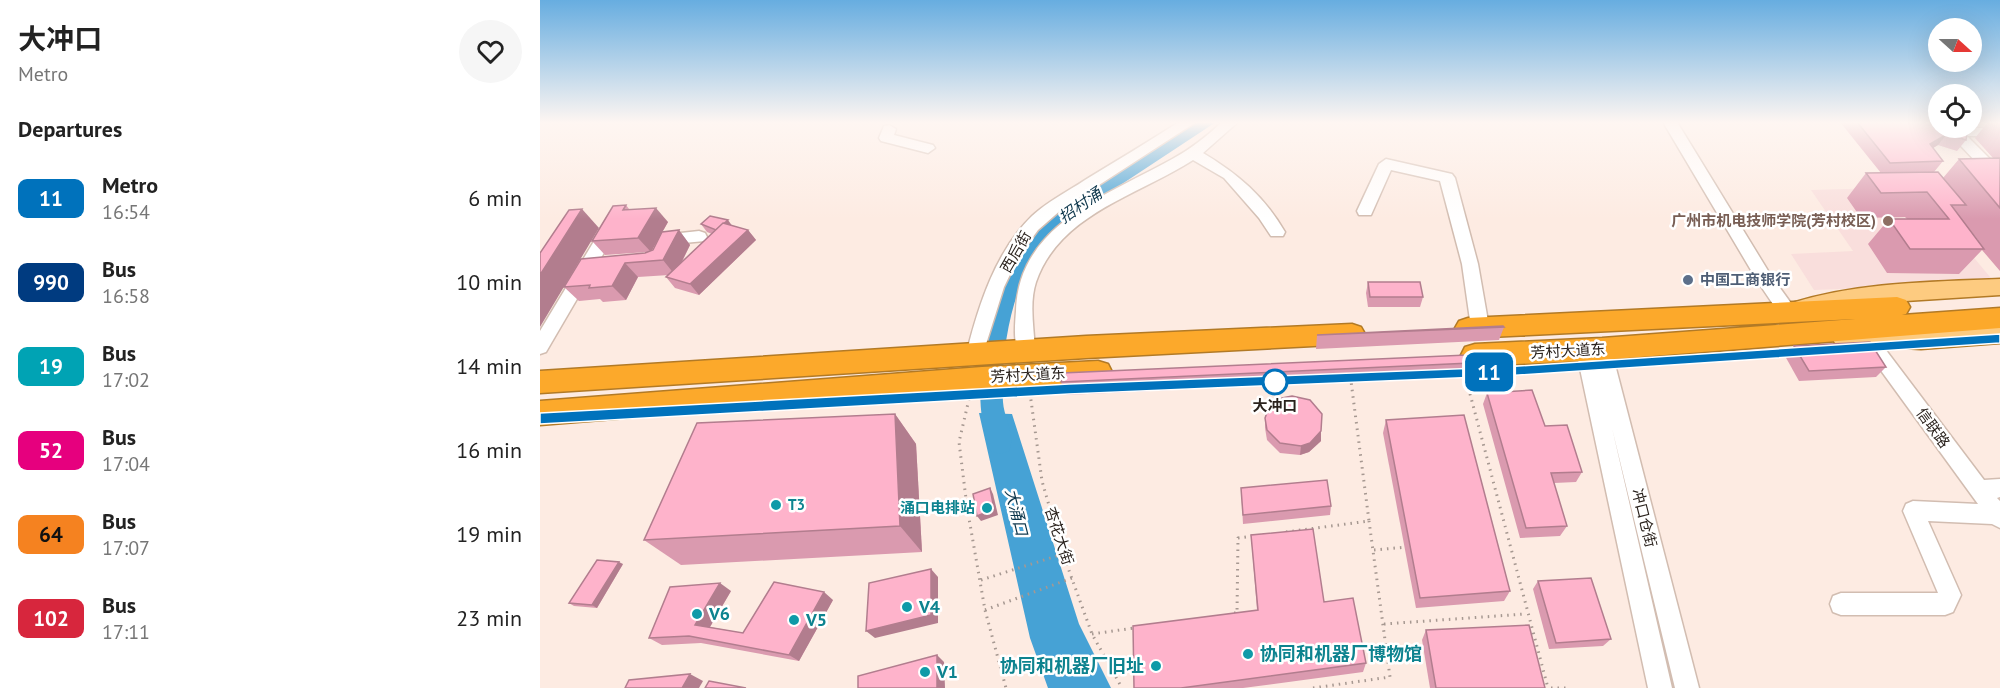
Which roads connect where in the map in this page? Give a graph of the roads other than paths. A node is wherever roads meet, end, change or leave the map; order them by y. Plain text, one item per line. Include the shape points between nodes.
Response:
1 (1138, 154) edge
2 (1194, 154) joint
3 (1689, 154) edge
4 (1977, 154) edge
5 (2000, 178) edge
6 (1365, 211) dead end
7 (618, 216) edge
8 (1277, 232) dead end
9 (699, 237) dead end
10 (657, 259) edge
11 (612, 263) edge
12 (589, 265) junction
13 (2000, 287) edge
14 (2000, 300) edge
15 (2000, 318) edge
16 (1794, 319) junction
17 (1480, 327) junction
18 (1444, 329) edge
19 (1373, 333) edge
20 (2000, 334) edge
21 (1867, 338) junction
22 (540, 347) edge
23 (1594, 349) junction
24 (1444, 357) edge
25 (996, 368) junction
26 (1122, 371) edge
27 (540, 382) edge
28 (540, 412) edge
29 (2000, 488) edge
30 (1979, 490) junction
31 (1999, 517) edge
32 (1841, 604) dead end
33 (1660, 688) edge
34 (1686, 688) edge

1 - 25 street, 西后街 via 1031,226 1016,249 981,326
2 - 8 street via 1229,175
2 - 25 street via 1093,208 1063,231 1032,271
3 - 16 street via 1764,278
4 - 5 street
6 - 17 street via 1386,164 1447,178 1470,264
7 - 12 street
9 - 10 street via 668,239
11 - 12 street
12 - 22 street
13 - 16 main road, 芳村大道东 via 1826,301
14 - 16 highway, 芳村大道东 via 1868,309
15 - 16 highway, 芳村大道东
16 - 17 highway, 芳村大道东
16 - 21 main road, 芳村大道东
16 - 23 highway, 芳村大道东
17 - 18 highway, 芳村大道东
19 - 25 highway, 芳村大道东
20 - 21 main road, 芳村大道东 via 1921,340
21 - 30 street, 信联路
23 - 24 highway, 芳村大道东
23 - 33 street, 冲口仓街
23 - 34 street, 冲口仓街
25 - 26 highway, 芳村大道东
25 - 27 highway, 芳村大道东
25 - 28 highway, 芳村大道东 via 760,397
29 - 30 street
30 - 31 street, 信联路
31 - 32 street via 1913,511 1950,595 1945,604

